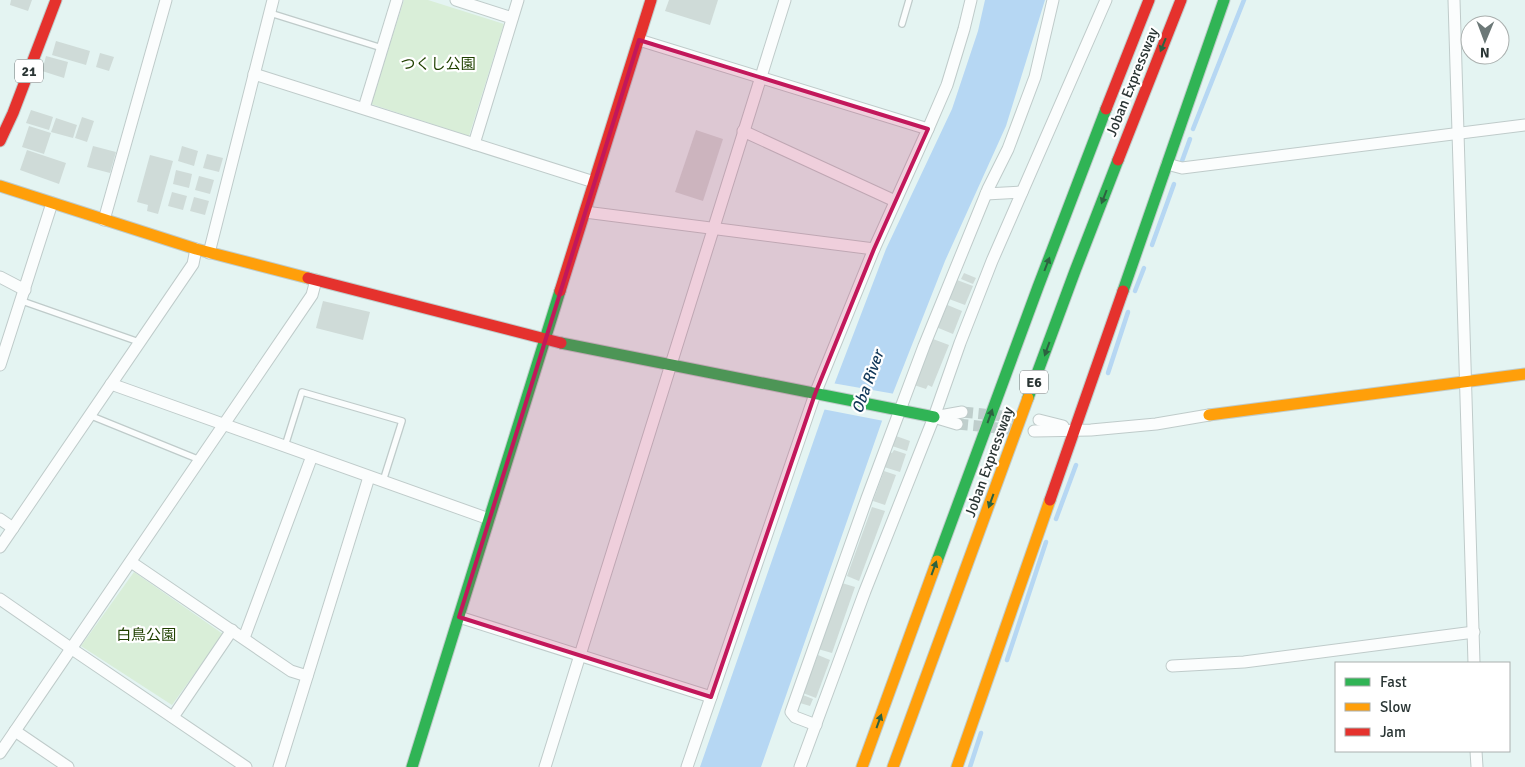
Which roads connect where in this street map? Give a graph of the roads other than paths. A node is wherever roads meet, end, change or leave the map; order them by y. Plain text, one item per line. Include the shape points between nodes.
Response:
1 (56, 0) edge
2 (166, 0) edge
3 (273, 0) edge
4 (398, 0) edge
5 (456, 0) edge
6 (518, 0) edge
7 (651, 0) edge
8 (785, 0) edge
9 (909, 0) edge
10 (971, 0) edge
11 (1054, 0) edge
12 (1106, 0) edge
13 (1149, 0) edge
14 (1181, 0) edge
15 (1224, 0) edge
16 (1454, 0) edge
17 (270, 13) junction
18 (512, 18) junction
19 (902, 24) dead end
20 (639, 40) junction
21 (382, 48) junction
22 (254, 74) junction
23 (760, 78) junction
24 (364, 108) junction
25 (1525, 125) edge
26 (928, 129) junction
27 (743, 131) junction
28 (1458, 134) junction
29 (0, 140) edge
30 (474, 144) junction
31 (1167, 164) junction
32 (594, 182) junction
33 (0, 186) edge
34 (1022, 192) junction
35 (986, 194) junction
36 (895, 201) junction
37 (52, 203) junction
38 (585, 212) junction
39 (104, 220) junction
40 (713, 228) junction
41 (196, 249) junction
42 (874, 249) junction
43 (209, 252) junction
44 (0, 278) edge
45 (316, 280) junction
46 (23, 296) junction
47 (545, 340) junction
48 (139, 342) junction
49 (0, 365) edge
50 (671, 365) junction
51 (1525, 374) edge
52 (1466, 382) junction
53 (110, 384) junction
54 (818, 395) junction
55 (896, 410) junction
56 (962, 412) tunnel mouth
57 (89, 415) junction
58 (1209, 415) joint
59 (934, 417) junction
60 (1039, 420) tunnel mouth
61 (957, 424) tunnel mouth
62 (224, 425) junction
63 (1074, 430) junction
64 (1034, 431) dead end
65 (286, 446) junction
66 (312, 456) junction
67 (200, 460) junction
68 (369, 476) junction
69 (383, 481) junction
70 (0, 519) edge
71 (489, 519) junction
72 (13, 528) junction
73 (0, 547) edge
74 (131, 562) junction
75 (0, 599) edge
76 (459, 617) junction
77 (232, 630) junction
78 (1474, 632) junction
79 (244, 638) junction
80 (72, 649) junction
81 (580, 656) junction
82 (1474, 662) edge
83 (1172, 666) dead end
84 (307, 676) junction
85 (711, 696) junction
86 (173, 718) junction
87 (816, 725) junction
88 (15, 731) junction
89 (1476, 752) edge
90 (0, 753) edge
91 (68, 767) edge
92 (246, 767) edge
93 (280, 767) edge
94 (412, 767) edge
95 (545, 767) edge
96 (687, 767) edge
97 (800, 767) edge
98 (862, 767) edge
99 (893, 767) edge
100 (957, 767) edge
101 (1477, 767) edge

1 - 29 main road, 21
2 - 39 street
3 - 17 street
4 - 21 street
5 - 18 street
6 - 18 street
7 - 20 main road
8 - 23 street
9 - 19 lane
10 - 26 street via 947,85
11 - 35 street via 1035,77 1008,149
12 - 34 street
98 -> 13 main road, Joban Expressway / E6 via 997,395
14 -> 99 main road, Joban Expressway / E6 via 1075,271
15 - 31 main road
16 - 28 street
17 - 21 lane
17 - 22 street
18 - 30 street
20 - 23 street
20 - 32 main road
21 - 24 street
22 - 24 street
22 - 43 street
23 - 26 street
23 - 27 street
24 - 30 street
25 - 28 street
26 - 36 street
27 - 36 street
27 - 40 street
28 - 31 street via 1182,168
28 - 52 street
30 - 32 street
31 - 63 main road
32 - 38 main road
33 - 37 main road
34 - 35 street
34 - 59 street via 992,260
35 - 55 street
36 - 42 street
37 - 39 main road
37 - 46 street
38 - 40 street
38 - 47 main road
39 - 41 main road
40 - 42 street
40 - 50 street
41 - 43 main road
41 - 48 street via 193,264
42 - 54 street
43 - 45 main road
44 - 46 street
45 - 47 main road
45 - 62 street via 312,295
46 - 48 lane
46 - 49 street
47 - 50 main road
47 - 71 main road
48 - 53 street
50 - 54 main road
50 - 81 street
51 - 52 main road
52 - 58 main road
52 - 78 street
53 - 57 street
53 - 62 street
54 - 55 main road
54 - 85 street
55 - 59 main road
55 - 87 street via 792,712 795,717
56 - 59 street
57 - 67 lane
57 - 72 street
58 - 63 street via 1156,424
59 - 61 street
59 - 87 street via 868,582
60 - 63 street
62 - 65 street
62 - 67 street
63 - 64 street
63 - 100 main road
65 - 66 street
65 - 69 lane via 302,392 402,421
66 - 68 street
66 - 79 street
67 - 74 street
68 - 69 street
68 - 84 street
69 - 71 street
70 - 72 street
71 - 76 main road
72 - 73 street
74 - 77 street
74 - 80 street
75 - 80 street
76 - 81 street
76 - 94 main road
77 - 79 street
77 - 86 street
78 - 82 street
78 - 83 street via 1244,662
79 - 84 street via 291,671
80 - 86 street
80 - 88 street
81 - 85 street
81 - 95 street
84 - 93 street
85 - 96 street
86 - 92 street
87 - 97 street
88 - 90 street
88 - 91 street
89 - 101 street

